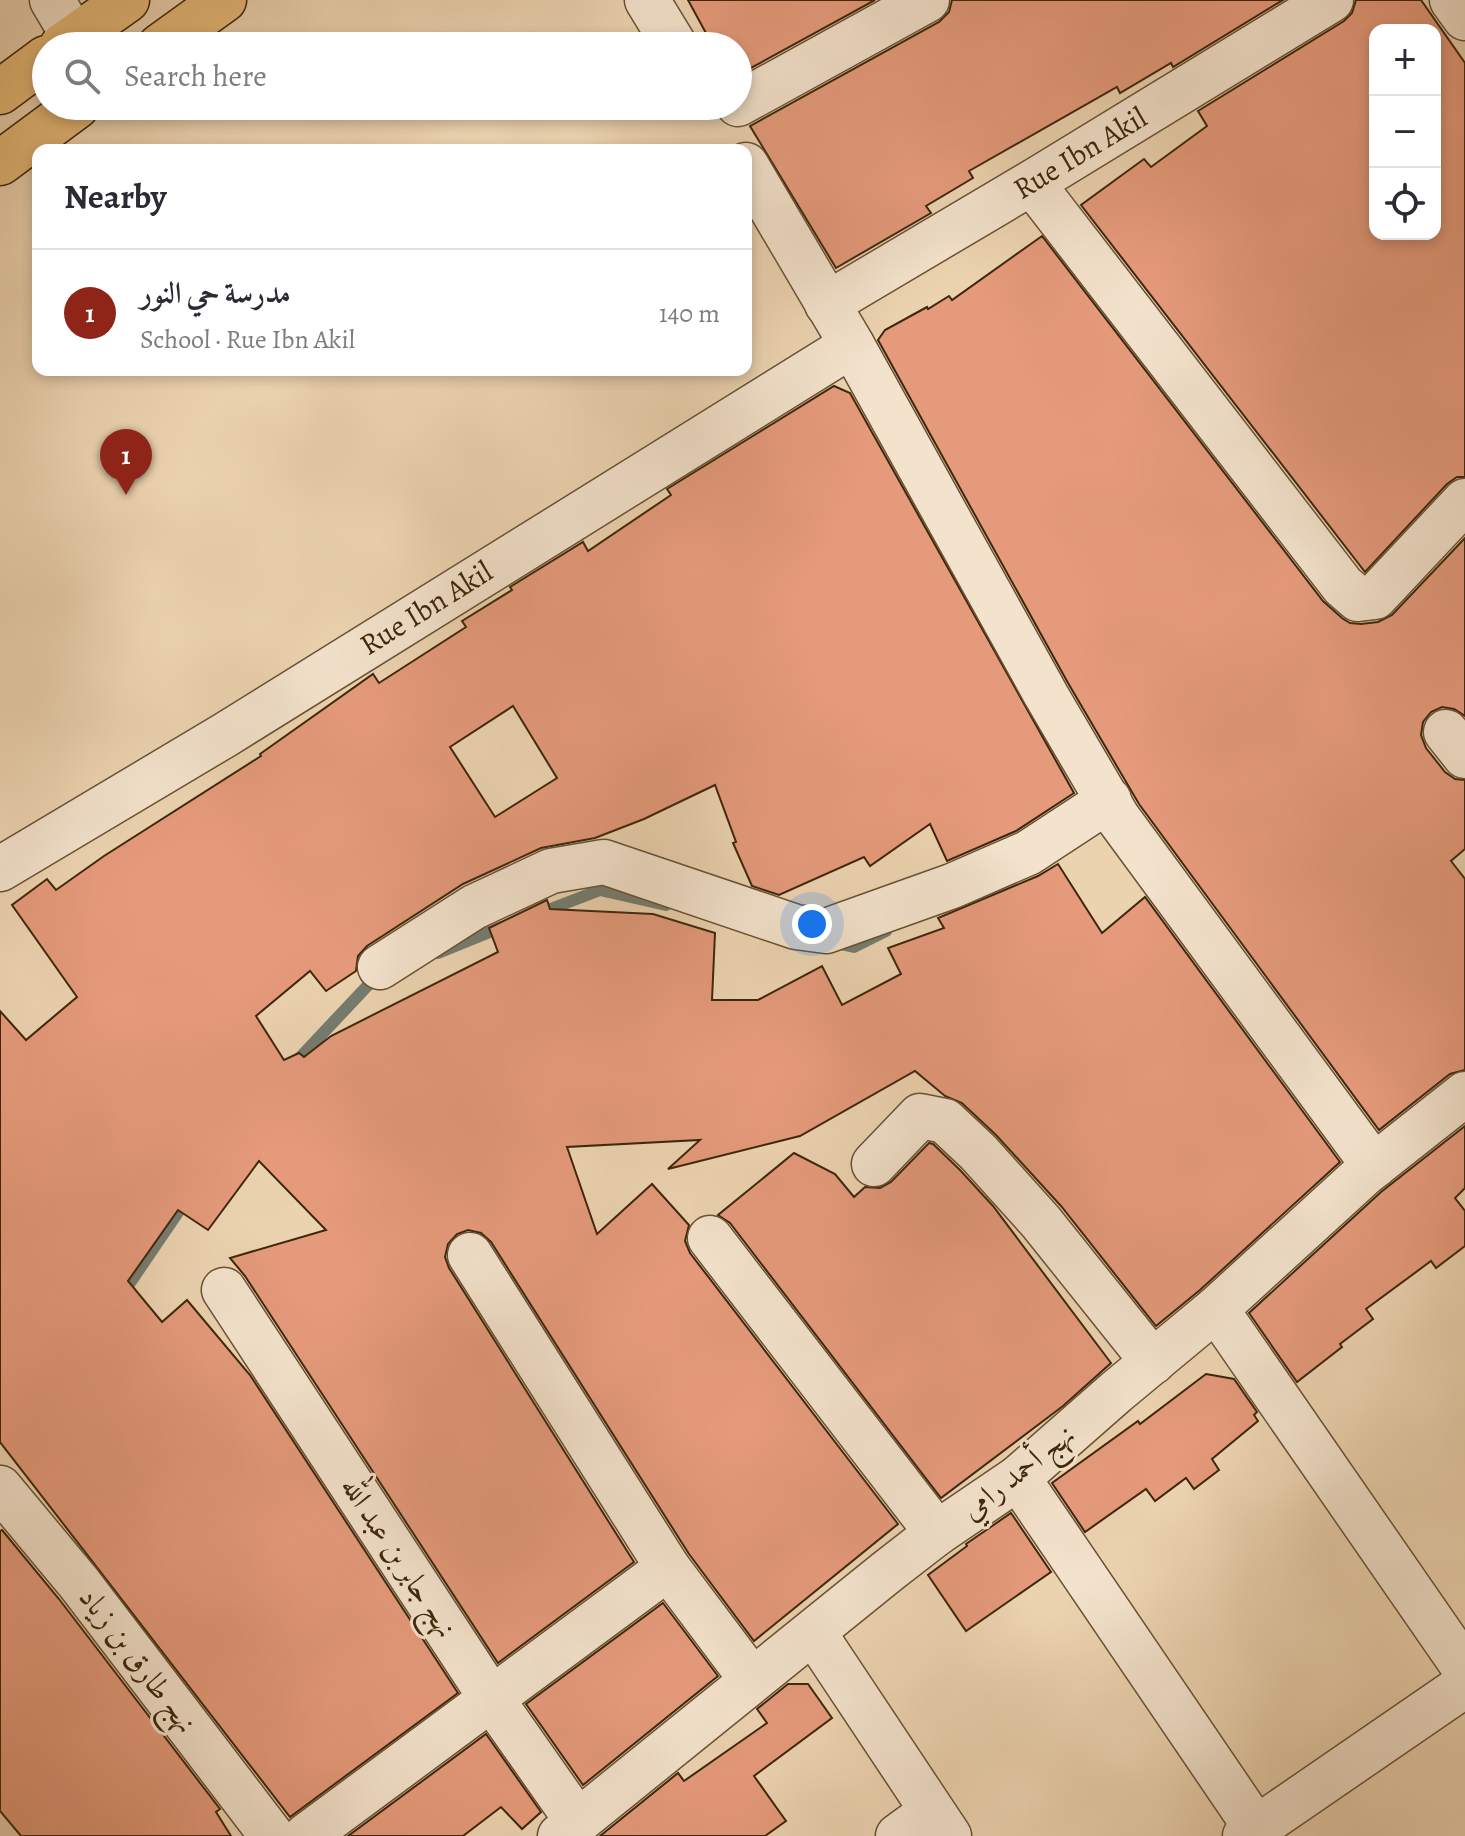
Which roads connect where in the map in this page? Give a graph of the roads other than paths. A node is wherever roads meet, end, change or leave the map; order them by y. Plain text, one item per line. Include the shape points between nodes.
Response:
1 (52, 0) edge
2 (127, 0) edge
3 (224, 0) edge
4 (647, 0) edge
5 (927, 0) edge
6 (1331, 0) edge
7 (1452, 0) edge
8 (1465, 18) edge
9 (58, 32) edge
10 (82, 32) edge
11 (179, 32) edge
12 (666, 32) edge
13 (32, 68) edge
14 (0, 92) edge
15 (752, 102) edge
16 (58, 120) edge
17 (0, 163) edge
18 (752, 175) edge
19 (1032, 183) junction
20 (827, 304) junction
21 (852, 345) junction
22 (1465, 501) edge
23 (1109, 800) junction
24 (0, 869) edge
25 (380, 967) dead end
26 (1465, 1094) edge
27 (874, 1164) dead end
28 (1374, 1166) junction
29 (710, 1238) dead end
30 (470, 1255) dead end
31 (224, 1290) dead end
32 (1216, 1309) junction
33 (1153, 1362) junction
34 (1018, 1478) junction
35 (0, 1488) edge
36 (937, 1533) junction
37 (668, 1568) junction
38 (814, 1633) junction
39 (1465, 1669) edge
40 (752, 1680) junction
41 (1465, 1685) edge
42 (491, 1698) junction
43 (926, 1828) edge
44 (569, 1829) edge
45 (1251, 1832) edge
46 (272, 1836) edge
47 (306, 1836) edge

1 - 9 street
2 - 10 main road
3 - 11 main road
4 - 12 street
5 - 15 street
6 - 19 street, Rue Ibn Akil
7 - 8 street
13 - 14 main road
16 - 17 main road
18 - 20 street
19 - 20 street, Rue Ibn Akil
19 - 22 street via 1358,599 1375,597
20 - 21 street
21 - 23 street
21 - 24 street, Rue Ibn Akil
23 - 25 street via 1028,853 826,931 796,927 604,862 551,871 525,883 474,907
23 - 28 street
26 - 28 street, نهج أحمد رامي
27 - 33 street via 920,1116 945,1121 1041,1222
28 - 32 street, نهج أحمد رامي
29 - 36 street
30 - 37 street
31 - 42 street, نهج جابر بن عبد الله
32 - 33 street, نهج أحمد رامي
32 - 39 street
33 - 34 street, نهج أحمد رامي
34 - 36 street, نهج أحمد رامي
34 - 45 street
35 - 46 street, نهج طارق بن زياد
36 - 38 street, نهج أحمد رامي
37 - 40 street
37 - 42 street
38 - 40 street, نهج أحمد رامي
38 - 43 street
40 - 44 street, نهج أحمد رامي
41 - 45 street
42 - 44 street, نهج جابر بن عبد الله
42 - 47 street

